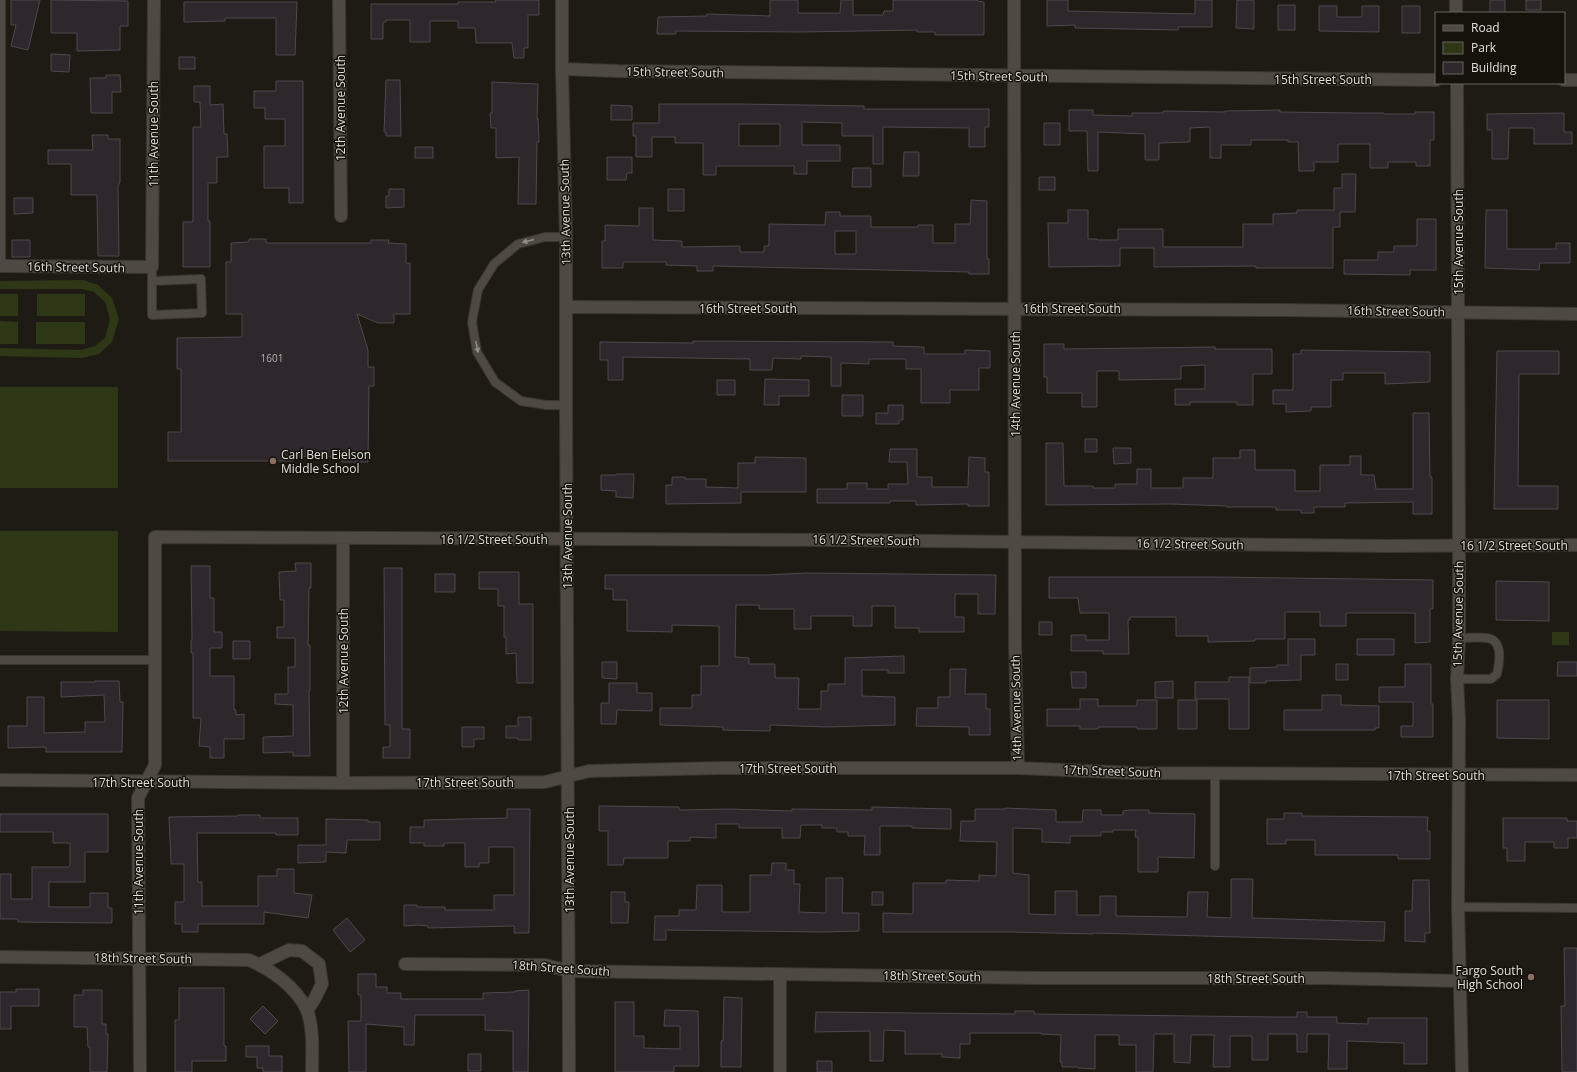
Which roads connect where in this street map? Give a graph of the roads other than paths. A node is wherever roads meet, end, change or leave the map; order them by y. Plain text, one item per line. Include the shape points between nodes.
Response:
1 (0, 0) edge
2 (154, 0) edge
3 (339, 0) edge
4 (562, 0) edge
5 (1014, 0) edge
6 (1456, 0) edge
7 (1456, 12) edge
8 (562, 69) junction
9 (1014, 76) junction
10 (1435, 80) edge
11 (1565, 80) edge
12 (1577, 80) edge
13 (1457, 84) edge
14 (341, 216) dead end
15 (566, 237) junction
16 (0, 266) edge
17 (152, 267) junction
18 (152, 281) junction
19 (567, 307) junction
20 (1015, 308) junction
21 (1458, 312) junction
22 (1577, 314) edge
23 (566, 405) junction
24 (155, 537) joint
25 (343, 538) junction
26 (567, 539) junction
27 (1015, 542) junction
28 (1577, 545) edge
29 (1459, 546) junction
30 (1459, 638) junction
31 (0, 660) edge
32 (155, 660) junction
33 (1457, 679) junction
34 (1018, 768) junction
35 (1215, 773) junction
36 (1459, 775) junction
37 (1577, 775) edge
38 (568, 777) junction
39 (0, 780) edge
40 (147, 782) junction
41 (343, 783) junction
42 (1215, 866) dead end
43 (1458, 907) junction
44 (1577, 908) edge
45 (0, 957) edge
46 (139, 958) junction
47 (260, 964) junction
48 (405, 964) dead end
49 (569, 971) junction
50 (780, 975) junction
51 (1461, 981) junction
52 (307, 1010) junction
53 (140, 1072) edge
54 (312, 1072) edge
55 (569, 1072) edge
56 (780, 1072) edge
57 (1462, 1072) edge

1 - 16 lane
2 - 17 street, 11th Avenue South
3 - 14 street, 12th Avenue South
4 - 8 street, 13th Avenue South
5 - 9 street, 14th Avenue South
6 - 7 street
8 - 9 street, 15th Street South
8 - 15 street, 13th Avenue South
9 - 10 street, 15th Street South
9 - 20 street, 14th Avenue South
11 - 12 street
13 - 21 street, 15th Avenue South
15 - 19 street, 13th Avenue South
15 -> 23 lane via 545,237 518,244 494,264 478,290 472,322 477,352 495,382 521,401
16 - 17 street, 16th Street South
17 - 18 lane
18 - 18 lane via 152,315 202,313 201,280
19 - 20 street, 16th Street South
19 - 23 street, 13th Avenue South
20 - 21 street, 16th Street South
20 - 27 street, 14th Avenue South
21 - 22 street, 16th Street South
21 - 29 street, 15th Avenue South
23 - 26 street, 13th Avenue South
24 - 25 street, 16 1/2 Street South
24 - 32 street, 11th Avenue South
25 - 26 street, 16 1/2 Street South
25 - 41 street, 12th Avenue South
26 - 27 street, 16 1/2 Street South
26 - 38 street, 13th Avenue South
27 - 29 street, 16 1/2 Street South
27 - 34 street, 14th Avenue South
28 - 29 street, 16 1/2 Street South
29 - 30 street, 15th Avenue South
30 - 33 street, 15th Avenue South
30 - 33 lane via 1491,638 1499,648 1497,674 1491,679
31 - 32 lane
32 - 40 street, 11th Avenue South via 155,765
33 - 36 street, 15th Avenue South
34 - 35 street, 17th Street South
34 - 38 street, 17th Street South via 721,768 589,771
35 - 36 street, 17th Street South
35 - 42 lane
36 - 37 street, 17th Street South
36 - 43 street, 15th Avenue South
38 - 41 street, 17th Street South via 545,782
38 - 49 street, 13th Avenue South
39 - 40 street, 17th Street South
40 - 41 street, 17th Street South
40 - 46 street, 11th Avenue South via 138,798
43 - 44 lane
43 - 51 street, 15th Avenue South
45 - 46 street, 18th Street South
46 - 47 street, 18th Street South via 249,960
46 - 53 street, 11th Avenue South
47 - 52 street, 18th Street South via 295,991
47 - 52 street via 289,950 302,951 319,964 322,984
48 - 49 street, 18th Street South via 545,965
49 - 50 street, 18th Street South
49 - 55 street, 13th Avenue South
50 - 51 street, 18th Street South
50 - 56 street
51 - 57 street, 15th Avenue South
52 - 54 street via 311,1032

